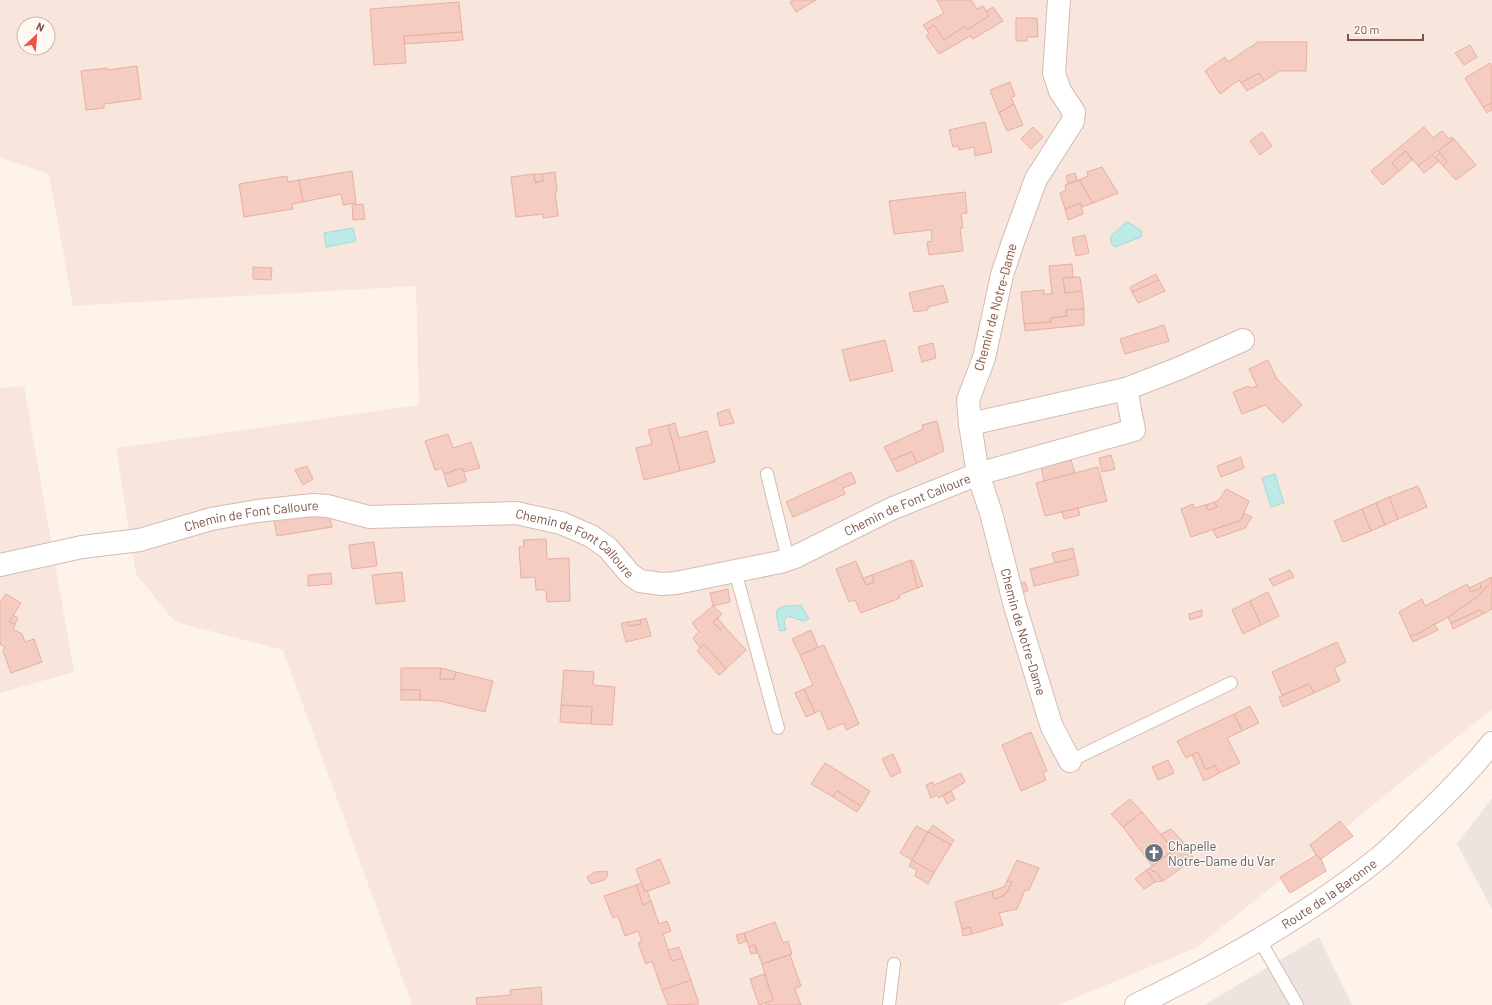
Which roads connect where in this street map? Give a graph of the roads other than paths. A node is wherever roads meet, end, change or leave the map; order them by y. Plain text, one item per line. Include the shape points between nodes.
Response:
1 (1059, 0) edge
2 (1244, 340) dead end
3 (1126, 389) junction
4 (970, 424) junction
5 (767, 474) dead end
6 (978, 474) junction
7 (788, 559) junction
8 (0, 565) edge
9 (735, 571) junction
10 (1231, 683) dead end
11 (778, 728) dead end
12 (1492, 743) edge
13 (1070, 761) joint
14 (1260, 939) junction
15 (894, 964) dead end
16 (889, 1005) edge
17 (1136, 1005) edge
18 (1297, 1005) edge

1 - 4 street, Chemin de Notre-Dame via 1054,73 1060,91 1074,112 1073,121 1036,179 1014,238 1002,275 984,358 968,400
2 - 3 street
3 - 4 street
3 - 6 street, Chemin de Font Calloure via 1134,430
4 - 6 street, Chemin de Notre-Dame
5 - 7 lane
6 - 7 street, Chemin de Font Calloure via 892,509
6 - 13 street, Chemin de Notre-Dame via 1049,718
7 - 9 street, Chemin de Font Calloure
8 - 9 street, Chemin de Font Calloure via 82,547 140,540 211,519 313,505 328,506 369,517 516,513 561,523 577,528 608,548 630,574 640,581 676,583
9 - 11 lane
10 - 13 lane
12 - 14 street, Route de la Baronne via 1426,814 1380,857 1323,899
14 - 17 street, Route de la Baronne via 1175,987
14 - 18 lane
15 - 16 lane

